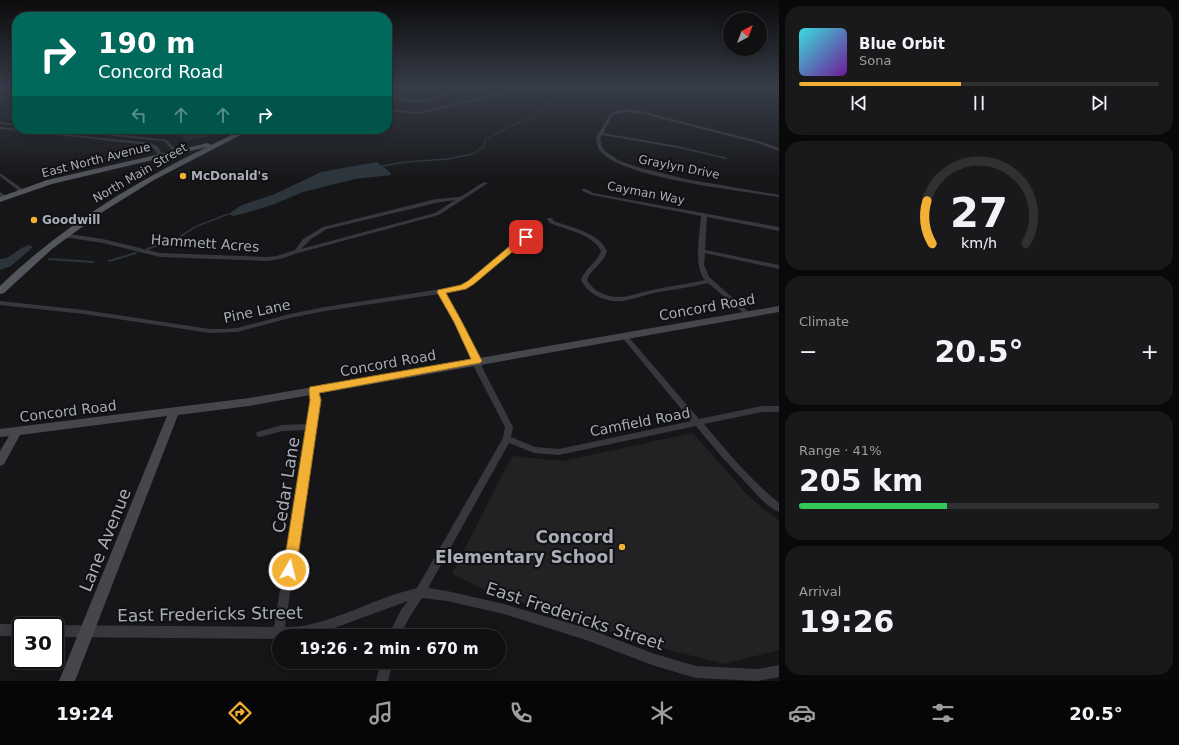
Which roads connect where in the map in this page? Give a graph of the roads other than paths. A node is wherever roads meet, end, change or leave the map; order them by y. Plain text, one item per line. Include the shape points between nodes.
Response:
1 (610, 118) edge
2 (663, 118) edge
3 (0, 123) edge
4 (12, 124) edge
5 (0, 128) edge
6 (12, 129) edge
7 (56, 134) edge
8 (104, 134) edge
9 (239, 134) edge
10 (601, 134) junction
11 (222, 143) junction
12 (779, 150) edge
13 (176, 152) junction
14 (161, 156) junction
15 (726, 158) dead end
16 (0, 174) edge
17 (486, 183) dead end
18 (584, 190) dead end
19 (22, 191) junction
20 (779, 196) edge
21 (2, 197) edge
22 (460, 198) junction
23 (704, 216) junction
24 (550, 219) dead end
25 (779, 229) edge
26 (63, 235) junction
27 (526, 237) dead end
28 (297, 251) junction
29 (701, 251) junction
30 (779, 267) edge
31 (710, 281) junction
32 (0, 291) edge
33 (441, 292) junction
34 (0, 302) edge
35 (779, 309) edge
36 (748, 314) junction
37 (624, 336) junction
38 (477, 361) junction
39 (314, 390) junction
40 (779, 409) edge
41 (174, 412) junction
42 (698, 424) junction
43 (311, 426) junction
44 (17, 431) junction
45 (0, 433) edge
46 (260, 434) dead end
47 (507, 439) junction
48 (0, 461) edge
49 (779, 508) edge
50 (420, 592) junction
51 (280, 629) edge
52 (312, 629) edge
53 (398, 629) edge
54 (0, 630) edge
55 (12, 630) edge
56 (64, 631) edge
57 (86, 632) junction
58 (272, 633) edge
59 (385, 669) edge
60 (779, 672) edge
61 (67, 681) edge
62 (382, 681) edge

1 - 10 street
2 - 12 street via 758,142
3 - 4 street
5 - 6 street
7 - 14 street via 150,144
8 - 13 street via 166,141
9 - 11 main road, North Main Street
10 - 15 street
10 - 20 street, Graylyn Drive via 598,144 604,153 629,167
11 - 13 main road, East North Avenue
11 - 26 main road, North Main Street via 138,186
13 - 14 main road, East North Avenue
14 - 19 main road, East North Avenue via 75,175
16 - 19 street
17 - 22 street, Hammett Acres
18 - 23 street, Cayman Way via 592,194
19 - 21 main road, East North Avenue
22 - 28 street, Hammett Acres via 437,214
22 - 28 street, Hammett Acres via 436,201 325,228 307,240
23 - 25 street, Cayman Way
23 - 29 street
24 - 31 street via 591,238 602,247 602,258 584,280 588,288 597,294 625,298
26 - 28 street, Hammett Acres via 103,241 155,255 182,257 267,259
26 - 32 main road, North Main Street
27 - 33 street, Pine Lane via 471,282 463,287
29 - 30 street
29 - 31 street via 700,265
31 - 36 street
33 - 34 street, Pine Lane via 325,308 225,331
33 - 38 street
35 - 36 street, Concord Road
36 - 37 street, Concord Road
37 - 38 street, Concord Road
37 - 42 street
38 - 39 street, Concord Road
38 - 47 street via 509,427
39 - 41 street, Concord Road
39 - 43 street, Cedar Lane via 316,400
40 - 42 street, Camfield Road via 762,409
41 - 44 street, Concord Road
41 - 57 street, Lane Avenue
42 - 47 street, Camfield Road via 559,452 534,450
42 - 49 street via 764,496
43 - 46 street via 282,428
43 - 51 street, Cedar Lane
44 - 45 street, Concord Road
44 - 48 street
47 - 50 street
50 - 52 street, East Fredericks Street
50 - 53 street
50 - 60 street, East Fredericks Street via 504,609 696,672 758,675
54 - 55 street
56 - 57 street, East Fredericks Street
57 - 58 street, East Fredericks Street
57 - 61 street, Lane Avenue
59 - 62 street

